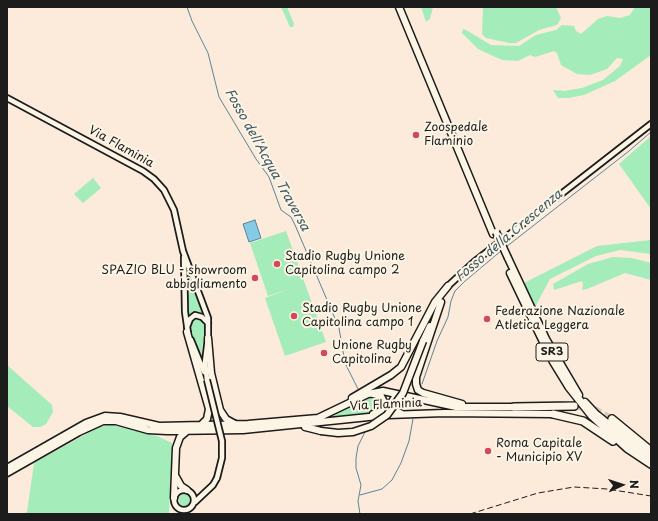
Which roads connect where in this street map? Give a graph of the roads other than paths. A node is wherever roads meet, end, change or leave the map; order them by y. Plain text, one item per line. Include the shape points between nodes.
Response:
1 (399, 7) edge
2 (7, 98) edge
3 (651, 124) edge
4 (183, 252) junction
5 (506, 259) junction
6 (448, 286) junction
7 (442, 302) junction
8 (208, 324) junction
9 (187, 330) junction
10 (208, 338) junction
11 (408, 355) junction
12 (553, 361) joint
13 (416, 377) junction
14 (207, 380) junction
15 (368, 394) junction
16 (411, 397) junction
17 (574, 406) tunnel mouth
18 (342, 407) junction
19 (514, 407) joint
20 (475, 408) junction
21 (554, 414) joint
22 (406, 415) junction
23 (598, 416) joint
24 (366, 417) junction
25 (612, 420) tunnel mouth
26 (241, 425) junction
27 (298, 425) junction
28 (200, 426) junction
29 (187, 431) junction
30 (167, 432) junction
31 (176, 448) junction
32 (627, 448) junction
33 (651, 451) edge
34 (651, 457) edge
35 (651, 464) edge
36 (7, 468) edge
37 (7, 473) edge
38 (175, 473) junction
39 (189, 491) junction
40 (206, 491) junction
41 (174, 498) junction
42 (194, 502) junction

1 - 5 main road, SR3, bridge via 456,136
2 - 4 street, Via Flaminia via 139,168 154,179 166,193 174,210
3 - 6 street via 474,262
4 - 8 street, Via Flaminia via 206,312
4 - 9 street, Via Flaminia
5 - 12 main road, SR3 via 535,328
5 - 23 main road, SR3 via 555,356 578,393
6 - 7 main road
6 - 11 main road via 436,302
7 - 13 main road
7 - 27 main road, bridge via 403,393 387,415 356,431 338,433
8 - 9 street via 196,315 190,319
8 - 10 street, Via Flaminia
9 - 14 street, Via Flaminia
9 - 28 main road via 209,409 207,419
10 - 14 street, Via Flaminia via 205,359
10 - 26 main road via 211,373 220,410 226,419
11 - 13 main road
11 - 18 main road via 397,371 350,399
12 - 32 highway, SR3 via 582,404
13 - 20 main road via 416,384 421,393
14 - 40 street, Via Flaminia, bridge via 222,441 222,458 217,478
15 - 16 main road, Via Flaminia via 388,391
15 - 18 main road, Via Flaminia
15 - 24 main road via 380,396 384,399 385,405 380,412
16 - 20 main road, Via Flaminia
16 - 22 main road via 397,397 392,401 391,406 394,410
17 - 19 highway
18 - 26 main road, Via Flaminia via 318,418
19 - 20 main road, Via Flaminia
21 - 22 main road, Via Flaminia
21 - 32 highway via 586,423
22 - 24 main road, Via Flaminia
23 - 34 highway, SR3
24 - 27 main road, Via Flaminia
25 - 33 highway
26 - 28 main road, Via Flaminia
27 - 29 main road, Via Flaminia via 243,430
28 - 36 main road, Via Flaminia via 159,426 117,417 98,417
29 - 30 main road, Via Flaminia
29 - 31 main road via 180,437
30 - 31 main road via 174,438
30 - 37 main road, Via Flaminia via 112,421 100,422
31 - 38 main road
32 - 35 highway, SR3
38 - 39 main road via 180,484
38 - 41 main road
39 - 40 street
39 - 41 street via 180,491
39 - 42 street via 194,497
40 - 42 street, Via Flaminia
41 - 42 street via 176,506 183,510 191,508

